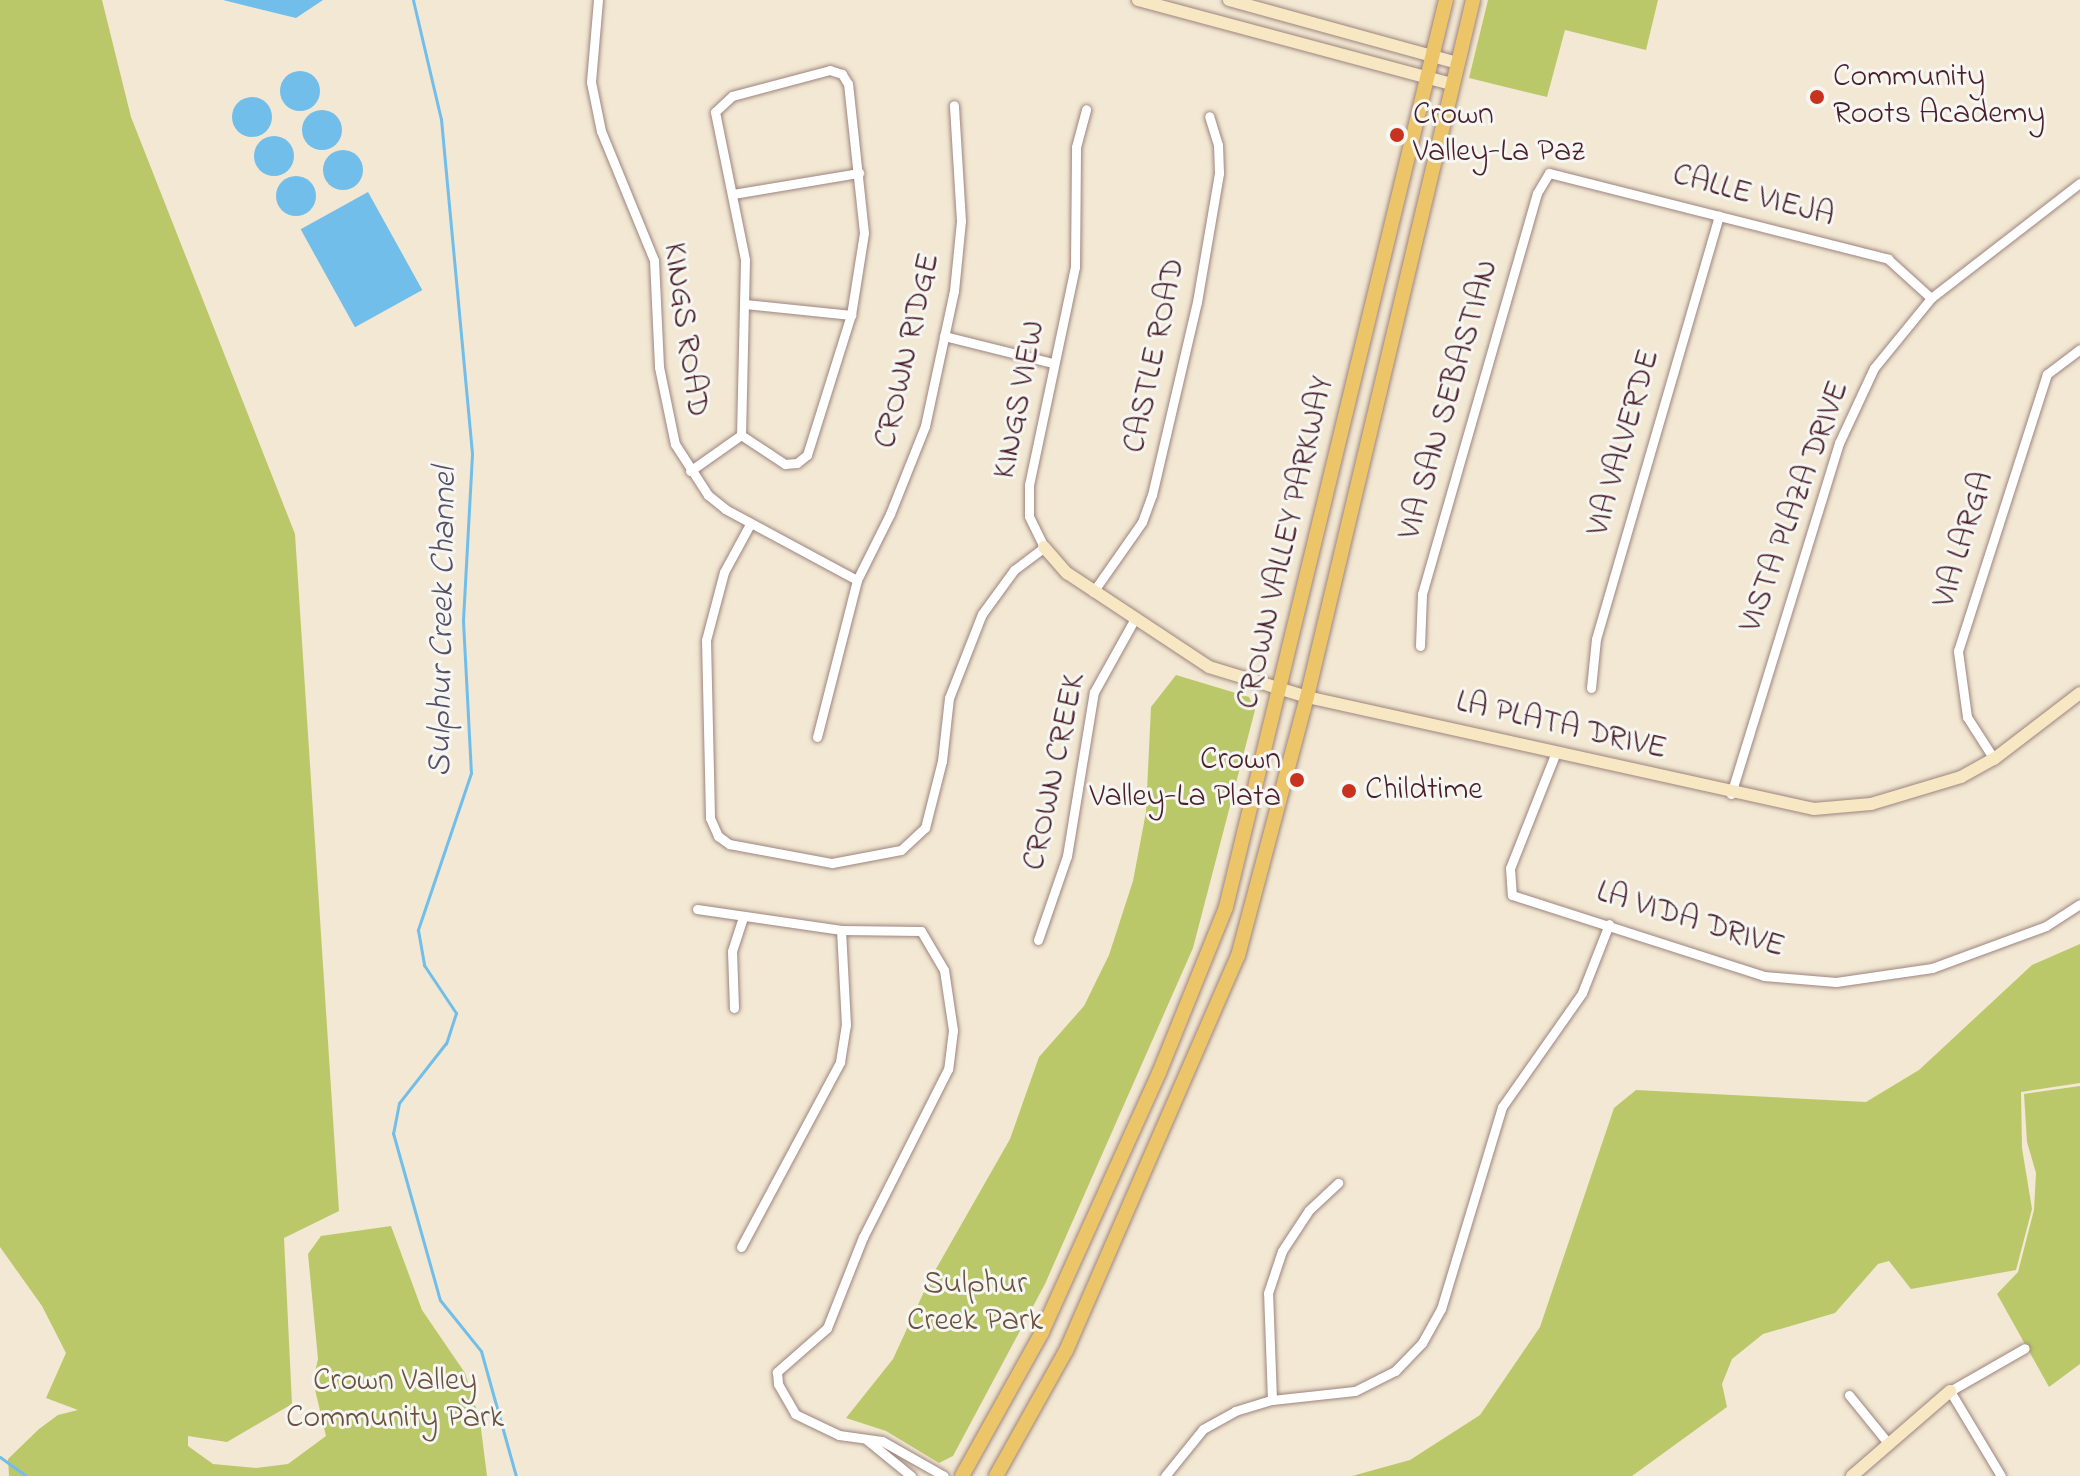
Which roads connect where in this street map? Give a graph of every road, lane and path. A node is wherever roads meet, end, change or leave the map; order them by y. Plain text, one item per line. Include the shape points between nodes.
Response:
1 (598, 0) edge
2 (1138, 0) edge
3 (1229, 0) edge
4 (1446, 0) edge
5 (1473, 0) edge
6 (1432, 56) junction
7 (1457, 63) junction
8 (1426, 77) junction
9 (1451, 84) junction
10 (954, 105) dead end
11 (1086, 109) dead end
12 (1209, 116) dead end
13 (859, 173) junction
14 (1549, 173) joint
15 (2080, 183) edge
16 (733, 194) junction
17 (1719, 215) junction
18 (1931, 298) junction
19 (745, 304) junction
20 (851, 315) junction
21 (944, 336) junction
22 (2080, 349) edge
23 (1052, 363) junction
24 (741, 435) junction
25 (690, 471) junction
26 (749, 526) junction
27 (1044, 547) junction
28 (857, 580) junction
29 (1093, 592) junction
30 (1134, 620) junction
31 (1420, 646) dead end
32 (1591, 688) dead end
33 (1281, 690) junction
34 (2080, 693) edge
35 (1307, 697) junction
36 (817, 737) dead end
37 (1556, 752) junction
38 (1994, 759) junction
39 (1731, 794) junction
40 (2080, 904) edge
41 (697, 909) dead end
42 (743, 917) junction
43 (1609, 924) junction
44 (841, 930) junction
45 (1038, 940) dead end
46 (734, 1008) dead end
47 (1338, 1183) dead end
48 (741, 1247) dead end
49 (2025, 1348) dead end
50 (1950, 1391) junction
51 (1849, 1395) dead end
52 (1272, 1400) junction
53 (867, 1440) junction
54 (1888, 1443) junction
55 (911, 1476) edge
56 (944, 1476) edge
57 (962, 1476) edge
58 (996, 1476) edge
59 (1165, 1476) edge
60 (1852, 1476) edge
61 (2001, 1476) edge

1 - 25 street, KINGS ROAD via 590,53 596,107 654,260 668,425
2 - 8 street
3 - 6 street
4 - 6 main road, CROWN VALLEY PARKWAY
5 - 7 main road, CROWN VALLEY PARKWAY
6 - 7 street
6 - 8 main road, CROWN VALLEY PARKWAY
7 - 9 main road, CROWN VALLEY PARKWAY
8 - 9 street
8 - 33 main road, CROWN VALLEY PARKWAY
9 - 35 main road, CROWN VALLEY PARKWAY
10 - 21 street, CROWN RIDGE via 960,257
11 - 23 street, KINGS VIEW via 1076,147 1075,267
12 - 29 street, CASTLE ROAD via 1219,173 1197,302 1152,495 1142,522
13 - 16 street
13 - 16 street via 848,84 842,74 830,70 768,83 719,103 715,112
13 - 20 street via 864,233
14 - 17 street, CALLE VIEJA
14 - 31 street, VIA SAN SEBASTIAN via 1537,193 1422,594
15 - 18 street, VISTA PLAZA DRIVE
16 - 19 street via 745,260
17 - 18 street, CALLE VIEJA via 1888,259
17 - 32 street, VIA VALVERDE via 1596,639
18 - 39 street, VISTA PLAZA DRIVE via 1874,368 1839,443 1778,627
19 - 20 street
19 - 24 street
20 - 24 street via 807,455 785,464
21 - 23 street
21 - 28 street, CROWN RIDGE via 925,426
22 - 38 street, VIA LARGA via 2047,374 1958,651 1967,717
23 - 27 street, KINGS VIEW via 1029,485 1029,516
24 - 25 street
25 - 26 street, KINGS ROAD via 708,495
26 - 27 street via 724,572 706,640 710,818 718,836 729,844 843,864 916,842 925,828 942,761 949,698 976,627 998,589
26 - 28 street, KINGS ROAD
27 - 29 street, LA PLATA DRIVE
28 - 36 street, CROWN RIDGE
29 - 30 street, LA PLATA DRIVE
30 - 33 street, LA PLATA DRIVE via 1209,667
30 - 45 street, CROWN CREEK via 1094,692 1067,856
33 - 35 street, LA PLATA DRIVE
33 - 57 main road, CROWN VALLEY PARKWAY via 1244,847 1210,952 1042,1332
34 - 38 street, LA PLATA DRIVE
35 - 37 street, LA PLATA DRIVE
35 - 58 main road, CROWN VALLEY PARKWAY via 1238,956 1079,1324
37 - 39 street, LA PLATA DRIVE
37 - 43 street, LA VIDA DRIVE via 1510,868 1512,895
38 - 39 street, LA PLATA DRIVE via 1926,791 1871,804 1814,809
40 - 43 street, LA VIDA DRIVE via 2046,926 1932,968 1836,982 1764,976
41 - 42 street
42 - 44 street
42 - 46 street via 732,951
43 - 52 street via 1582,993 1502,1107 1441,1309 1422,1343 1395,1371 1355,1391
44 - 48 street via 846,1025 840,1062
44 - 53 street via 921,931 944,970 952,1004 948,1069 868,1226 827,1328 777,1372 795,1414 815,1427
47 - 52 street via 1309,1210 1288,1241 1268,1293
49 - 50 street
50 - 54 street
50 - 61 street
51 - 54 street
52 - 59 street via 1235,1411 1203,1429
53 - 55 street
53 - 56 street via 882,1441
54 - 60 street

